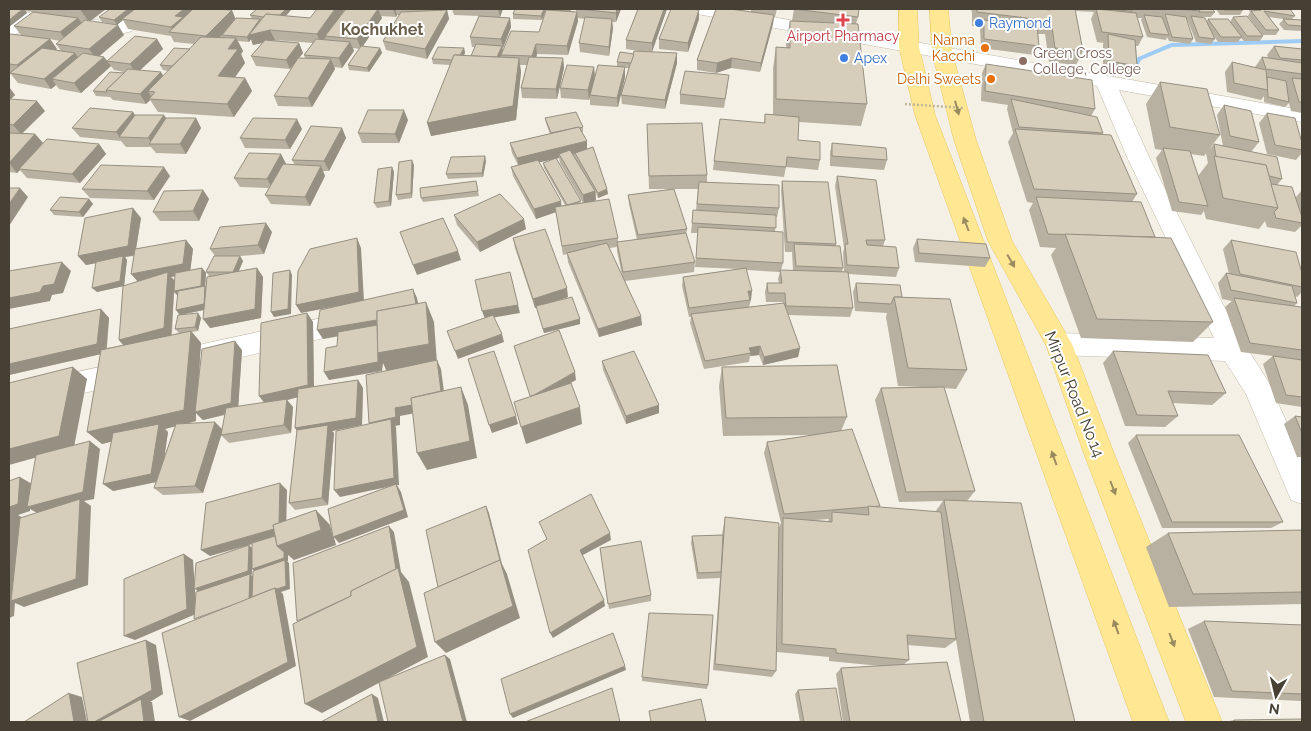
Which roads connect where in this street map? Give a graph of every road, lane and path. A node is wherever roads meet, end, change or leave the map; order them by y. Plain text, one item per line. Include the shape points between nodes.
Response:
1 (149, 9) edge
2 (697, 9) edge
3 (908, 9) edge
4 (939, 9) edge
5 (9, 30) edge
6 (909, 47) junction
7 (942, 52) junction
8 (1105, 81) junction
9 (905, 104) dead end
10 (964, 108) dead end
11 (1302, 116) edge
12 (375, 316) edge
13 (1059, 344) junction
14 (1233, 350) junction
15 (9, 399) edge
16 (1302, 490) edge
17 (1151, 722) edge
18 (1204, 722) edge

1 - 5 street via 125,27 117,29 35,16
2 - 6 street
3 - 6 main road
4 - 7 main road, Mirpur Road No.14
6 - 7 street
17 -> 6 main road via 925,115
7 - 8 street
7 -> 13 main road, Mirpur Road No.14 via 965,140 1000,241
8 - 11 street
8 - 14 street via 1142,166
9 - 10 path, bridge
12 - 15 street
13 - 14 street
13 -> 18 main road, Mirpur Road No.14
14 - 16 street via 1258,389

